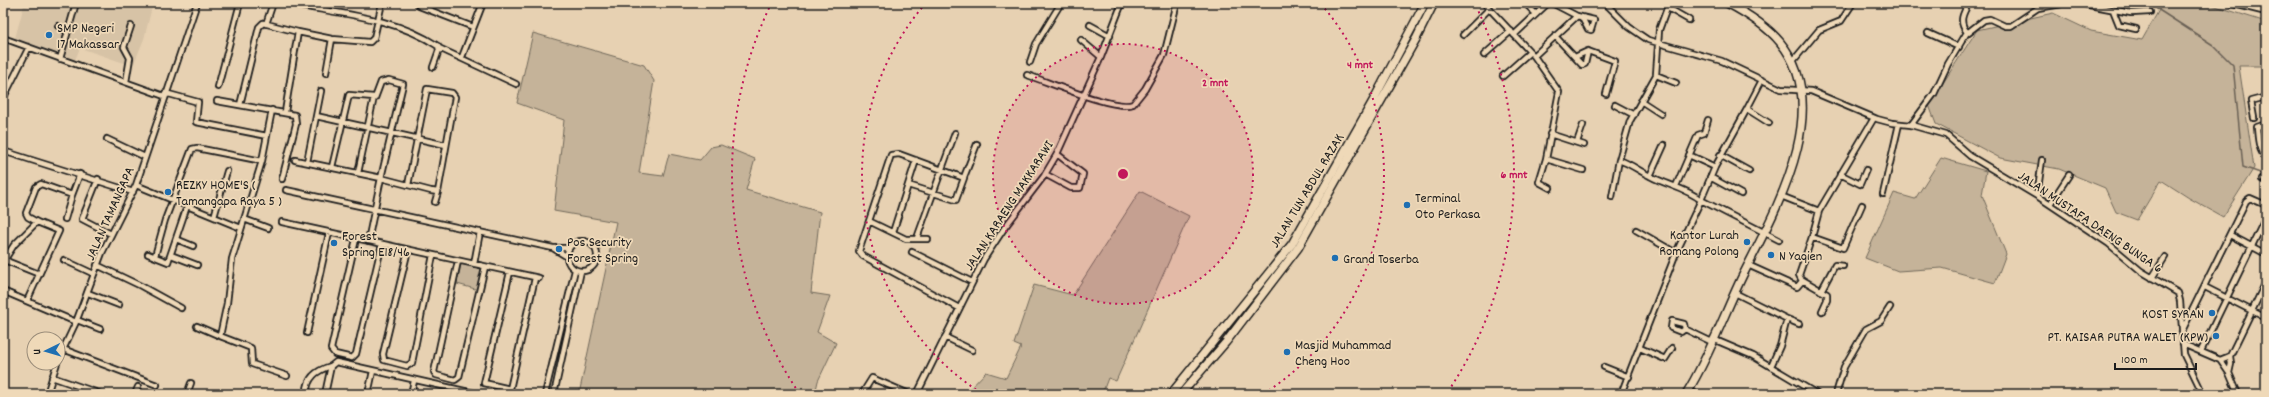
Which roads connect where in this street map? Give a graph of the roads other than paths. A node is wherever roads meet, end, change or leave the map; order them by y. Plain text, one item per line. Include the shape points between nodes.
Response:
1 (76, 3) edge
2 (197, 3) edge
3 (240, 3) edge
4 (273, 3) edge
5 (286, 3) edge
6 (382, 3) edge
7 (417, 3) edge
8 (483, 3) edge
9 (1061, 3) edge
10 (1122, 3) edge
11 (1177, 3) edge
12 (1426, 3) edge
13 (1434, 3) edge
14 (1484, 3) edge
15 (1525, 3) edge
16 (1548, 3) edge
17 (1552, 3) edge
18 (1604, 3) edge
19 (1727, 3) edge
20 (1853, 3) edge
21 (1969, 3) edge
22 (2230, 3) edge
23 (2242, 4) edge
24 (1668, 5) edge
25 (1489, 9) junction
26 (2112, 10) junction
27 (2150, 12) dead end
28 (2266, 12) edge
29 (1536, 14) junction
30 (378, 19) junction
31 (1689, 20) dead end
32 (266, 24) junction
33 (1090, 25) dead end
34 (58, 26) dead end
35 (131, 26) dead end
36 (473, 27) junction
37 (2136, 29) dead end
38 (67, 32) junction
39 (298, 32) junction
40 (1967, 32) junction
41 (1512, 33) junction
42 (1928, 33) dead end
43 (1463, 35) dead end
44 (1110, 36) junction
45 (1556, 36) junction
46 (3, 38) edge
47 (332, 39) junction
48 (1081, 40) dead end
49 (1658, 43) junction
50 (1408, 45) junction
51 (29, 47) junction
52 (1959, 47) junction
53 (439, 48) junction
54 (1588, 51) junction
55 (1530, 52) junction
56 (1484, 55) dead end
57 (1534, 56) junction
58 (462, 57) junction
59 (1101, 57) junction
60 (1575, 57) junction
61 (60, 59) junction
62 (1793, 61) junction
63 (1030, 62) dead end
64 (433, 67) dead end
65 (326, 73) dead end
66 (1027, 75) dead end
67 (1656, 75) junction
68 (1503, 76) dead end
69 (1762, 80) junction
70 (126, 82) junction
71 (1676, 83) dead end
72 (516, 84) dead end
73 (218, 87) dead end
74 (1802, 91) junction
75 (321, 92) dead end
76 (1606, 94) dead end
77 (165, 95) junction
78 (1083, 96) junction
79 (2266, 97) edge
80 (375, 98) junction
81 (3, 99) edge
82 (217, 101) dead end
83 (1641, 101) junction
84 (240, 105) junction
85 (1615, 105) dead end
86 (1746, 109) junction
87 (272, 110) junction
88 (285, 112) junction
89 (1661, 114) dead end
90 (1634, 115) junction
91 (316, 116) junction
92 (1874, 118) junction
93 (2254, 118) dead end
94 (1708, 120) dead end
95 (343, 122) junction
96 (1769, 123) dead end
97 (1899, 124) junction
98 (2266, 124) edge
99 (1584, 125) dead end
100 (1911, 125) junction
101 (368, 127) junction
102 (391, 133) junction
103 (955, 133) dead end
104 (1550, 134) junction
105 (267, 136) junction
106 (418, 138) junction
107 (107, 139) dead end
108 (1577, 142) junction
109 (977, 144) dead end
110 (1584, 144) dead end
111 (446, 145) junction
112 (1664, 145) dead end
113 (3, 151) edge
114 (1057, 154) junction
115 (1690, 155) junction
116 (1720, 155) junction
117 (145, 157) junction
118 (2266, 158) edge
119 (1546, 159) junction
120 (295, 160) dead end
121 (916, 160) junction
122 (1619, 160) junction
123 (2042, 160) dead end
124 (262, 161) junction
125 (306, 162) junction
126 (332, 167) junction
127 (1714, 167) junction
128 (941, 168) junction
129 (1583, 170) dead end
130 (1866, 170) dead end
131 (227, 171) dead end
132 (1749, 171) dead end
133 (358, 173) junction
134 (80, 174) junction
135 (1045, 174) junction
136 (1840, 174) junction
137 (2069, 175) dead end
138 (1650, 176) junction
139 (964, 177) junction
140 (381, 178) junction
141 (1710, 178) junction
142 (282, 179) dead end
143 (98, 180) junction
144 (136, 185) junction
145 (408, 185) junction
146 (908, 185) junction
147 (1676, 186) junction
148 (1550, 188) dead end
149 (286, 190) dead end
150 (133, 192) junction
151 (438, 192) junction
152 (933, 192) junction
153 (1741, 194) dead end
154 (1883, 194) dead end
155 (72, 195) junction
156 (1781, 196) junction
157 (2037, 196) junction
158 (1612, 197) dead end
159 (1701, 200) junction
160 (172, 201) junction
161 (435, 202) dead end
162 (2050, 204) junction
163 (1862, 205) dead end
164 (187, 206) junction
165 (2266, 206) edge
166 (374, 209) junction
167 (1819, 211) junction
168 (214, 217) junction
169 (2266, 217) edge
170 (65, 219) dead end
171 (244, 219) junction
172 (869, 221) junction
173 (37, 222) junction
174 (282, 222) dead end
175 (241, 228) junction
176 (268, 228) dead end
177 (1636, 230) dead end
178 (480, 232) junction
179 (893, 232) junction
180 (1765, 232) junction
181 (329, 233) junction
182 (111, 234) junction
183 (2230, 235) junction
184 (916, 238) junction
185 (1812, 238) junction
186 (176, 239) junction
187 (356, 239) junction
188 (928, 239) dead end
189 (1779, 240) dead end
190 (368, 241) junction
191 (382, 244) junction
192 (193, 246) dead end
193 (2252, 247) junction
194 (553, 248) junction
195 (569, 248) junction
196 (408, 250) junction
197 (912, 252) dead end
198 (1676, 253) junction
199 (148, 254) dead end
200 (2266, 254) edge
201 (171, 255) junction
202 (433, 255) junction
203 (155, 256) junction
204 (566, 256) junction
205 (2165, 257) dead end
206 (64, 260) dead end
207 (458, 261) junction
208 (474, 264) junction
209 (97, 265) junction
210 (197, 265) dead end
211 (1748, 265) junction
212 (1843, 266) dead end
213 (485, 267) junction
214 (575, 270) junction
215 (581, 271) junction
216 (510, 272) junction
217 (39, 274) junction
218 (94, 274) junction
219 (2152, 278) junction
220 (1803, 280) junction
221 (972, 282) junction
222 (2266, 282) edge
223 (2205, 288) junction
224 (3, 291) edge
225 (1821, 291) junction
226 (88, 293) junction
227 (1735, 293) junction
228 (2227, 299) junction
229 (27, 301) junction
230 (119, 305) dead end
231 (1890, 307) dead end
232 (181, 308) dead end
233 (959, 308) junction
234 (1822, 311) dead end
235 (2252, 312) junction
236 (2266, 318) edge
237 (1787, 319) junction
238 (76, 321) junction
239 (1799, 324) dead end
240 (197, 326) dead end
241 (100, 329) dead end
242 (1685, 329) dead end
243 (2184, 330) junction
244 (307, 333) dead end
245 (220, 336) junction
246 (945, 337) junction
247 (1712, 340) junction
248 (66, 343) edge
249 (2184, 345) junction
250 (1640, 348) junction
251 (1672, 348) dead end
252 (66, 350) edge
253 (972, 350) dead end
254 (2201, 351) junction
255 (2230, 356) junction
256 (2220, 360) junction
257 (331, 366) junction
258 (1770, 366) junction
259 (1604, 367) dead end
260 (54, 371) edge
261 (373, 371) junction
262 (2229, 372) junction
263 (287, 376) dead end
264 (52, 377) junction
265 (1629, 377) junction
266 (414, 381) junction
267 (191, 383) dead end
268 (157, 385) dead end
269 (138, 387) dead end
270 (1183, 389) edge
271 (454, 392) edge
272 (1688, 392) edge
273 (47, 394) edge
274 (101, 394) edge
275 (135, 394) edge
276 (187, 394) edge
277 (307, 394) edge
278 (325, 394) edge
279 (368, 394) edge
280 (411, 394) edge
281 (478, 394) edge
282 (545, 394) edge
283 (554, 394) edge
284 (862, 394) edge
285 (910, 394) edge
286 (917, 394) edge
287 (1171, 394) edge
288 (1622, 394) edge
289 (1697, 394) edge
290 (1817, 394) edge
291 (1836, 394) edge
292 (2203, 394) edge
293 (2238, 394) edge

1 - 38 street
2 - 77 street, JALAN TAMANGAPA
3 - 73 street
4 - 32 street
5 - 30 street
6 - 30 street
7 - 36 street
8 - 36 street
9 - 63 street via 1036,44
10 - 44 street, JALAN KARAENG MAKKARAWI
11 - 78 street via 1164,55 1135,103 1130,106 1119,105
12 - 50 main road, JALAN TUN ABDUL RAZAK
13 - 50 main road, JALAN TUN ABDUL RAZAK
14 - 25 street
15 - 29 street
16 - 29 street
17 - 45 street via 1579,17
18 - 49 street, JALAN MUSTAFA DAENG BUNGA 6 via 1629,27 1648,40
19 - 62 main road via 1747,14 1774,35
20 - 62 street via 1841,21 1819,30
21 - 40 street via 1962,18 1962,25
22 - 23 street
23 - 28 street
24 - 31 street
24 - 49 street via 1659,30
25 - 41 street
25 - 43 street
26 - 27 street
26 - 37 street via 2120,27
26 - 40 street via 2084,4 2057,4 2029,12 2011,26 1988,20
29 - 41 street
30 - 47 street via 372,41
30 - 53 street via 408,31
32 - 39 street
32 - 84 street via 261,23 259,27
33 - 44 street
34 - 38 street
35 - 70 street via 124,47 130,58
36 - 58 street
38 - 61 street
39 - 47 street
39 - 88 street
40 - 52 street
41 - 55 street
41 - 56 street
42 - 52 street
44 - 59 street, JALAN KARAENG MAKKARAWI
45 - 57 street
45 - 60 street
46 - 51 street
47 - 65 street
48 - 59 street
49 - 67 street
49 - 69 street, JALAN MUSTAFA DAENG BUNGA 6 via 1722,61
50 - 270 main road, JALAN TUN ABDUL RAZAK via 1298,248 1238,327
51 - 61 street
51 - 81 street
52 - 100 street via 1934,94
53 - 58 street
53 - 64 street
54 - 60 street
54 - 60 street via 1584,65
54 - 76 street via 1616,61
55 - 57 street
55 - 68 street
57 - 104 street via 1559,94
58 - 72 street
59 - 78 street, JALAN KARAENG MAKKARAWI
61 - 70 street
62 - 74 main road
66 - 78 street via 1058,84
67 - 71 street
67 - 83 street
69 - 74 street, JALAN MUSTAFA DAENG BUNGA 6 via 1781,89
69 - 86 street
70 - 77 street
74 - 92 street, JALAN MUSTAFA DAENG BUNGA 6 via 1818,93
74 - 156 main road via 1802,128
75 - 91 street
77 - 105 street via 198,102 198,123
77 - 117 street, JALAN TAMANGAPA
78 - 114 street, JALAN KARAENG MAKKARAWI
79 - 93 street via 2252,101
80 - 95 street via 349,95
80 - 101 street
80 - 102 street via 381,82 389,80 403,84
82 - 84 street
83 - 89 street
83 - 90 street
84 - 87 street
85 - 90 street
86 - 96 street
86 - 116 street
87 - 88 street
87 - 105 street
88 - 142 street via 295,115 296,119
90 - 122 street
91 - 95 street
91 - 125 street
92 - 97 street, JALAN MUSTAFA DAENG BUNGA 6
92 - 136 street
94 - 115 street via 1704,133 1698,135
95 - 101 street
95 - 126 street
97 - 100 street, JALAN MUSTAFA DAENG BUNGA 6
97 - 154 street
98 - 118 street via 2257,127 2262,154
99 - 108 street
100 - 157 street, JALAN MUSTAFA DAENG BUNGA 6 via 1946,136 1970,156
101 - 102 street
101 - 133 street
102 - 106 street
102 - 140 street
103 - 128 street
104 - 108 street
104 - 119 street
105 - 124 street
106 - 111 street
106 - 111 street via 427,89 452,93 455,96
106 - 145 street
107 - 117 street
108 - 110 street
109 - 139 street
111 - 151 street
112 - 138 street
113 - 134 street
114 - 135 street, JALAN KARAENG MAKKARAWI
114 - 135 street via 1083,175 1080,188 1071,188
115 - 127 street
115 - 147 street
116 - 127 street
116 - 132 street
117 - 144 street, JALAN TAMANGAPA
119 - 129 street
119 - 148 street via 1539,182
120 - 125 street
121 - 128 street
121 - 146 street
121 - 172 street via 899,154 891,155
122 - 138 street via 1636,166
122 - 158 street
123 - 157 street
124 - 160 street via 194,148 191,150
124 - 171 street
125 - 126 street
126 - 133 street
127 - 141 street
128 - 139 street
128 - 152 street
130 - 136 street via 1860,184
131 - 168 street
133 - 140 street
134 - 143 street
134 - 155 street
135 - 221 street, JALAN KARAENG MAKKARAWI via 1004,226
136 - 167 street
137 - 162 street
138 - 147 street
139 - 152 street via 956,200
140 - 145 street
140 - 166 street
141 - 153 street
141 - 159 street
143 - 150 street
143 - 182 street via 82,219
144 - 150 street, JALAN TAMANGAPA
144 - 160 street
145 - 151 street
146 - 152 street
146 - 179 street
147 - 159 street
149 - 166 street
150 - 182 street, JALAN TAMANGAPA
151 - 161 street
152 - 184 street
155 - 170 street
155 - 173 street via 44,184 38,185 26,213
156 - 167 street
156 - 180 main road
157 - 162 street, JALAN MUSTAFA DAENG BUNGA 6
159 - 180 street
159 - 198 street
160 - 164 street
160 - 203 street
162 - 219 street, JALAN MUSTAFA DAENG BUNGA 6 via 2109,244 2134,267
163 - 185 street via 1843,248
164 - 168 street
164 - 186 street
165 - 183 street via 2247,199
166 - 178 street
166 - 190 street
167 - 185 street
168 - 175 street
169 - 193 street
171 - 175 street
171 - 176 street
172 - 179 street
172 - 233 street via 860,243 860,254
173 - 217 street via 59,231
173 - 217 street via 14,244 5,259
174 - 181 street
175 - 245 street via 232,259 228,298
177 - 198 street
178 - 194 street
178 - 208 street
179 - 184 street via 906,239
180 - 189 street
180 - 211 main road
181 - 187 street
181 - 244 street
182 - 209 street, JALAN TAMANGAPA
183 - 193 street
183 - 223 street
184 - 188 street
185 - 220 street via 1799,275
186 - 192 street
186 - 201 street
187 - 190 street
187 - 191 street via 331,348 335,354 348,358 356,354
190 - 191 street
191 - 196 street
193 - 200 street
193 - 228 street
194 - 195 street
194 - 204 street
195 - 204 street
195 - 215 street via 576,242 583,241 595,250 597,257 593,266
196 - 202 street
196 - 202 street via 383,354 384,360 407,366 412,363
197 - 221 street
198 - 250 street
199 - 203 street
201 - 203 street via 167,262
201 - 210 street
202 - 207 street
204 - 214 street via 568,263
205 - 219 street
206 - 218 street
207 - 208 street
207 - 213 street via 434,372 436,375 455,380 459,377
208 - 213 street
209 - 218 street, JALAN TAMANGAPA
209 - 232 street
211 - 220 street via 1797,287
211 - 227 main road
212 - 225 street via 1835,265
213 - 216 street
214 - 215 street
214 - 282 street
215 - 283 street
216 - 216 street via 537,278 510,388 484,383
217 - 229 street
218 - 226 street, JALAN TAMANGAPA
219 - 243 street, JALAN MUSTAFA DAENG BUNGA 6 via 2178,293
220 - 225 street
221 - 233 street, JALAN KARAENG MAKKARAWI
222 - 235 street
223 - 228 street
223 - 243 street
224 - 229 street
225 - 234 street via 1828,297
226 - 230 street
226 - 238 street, JALAN TAMANGAPA
227 - 237 street
227 - 247 main road
228 - 235 street
228 - 254 street
229 - 238 street
231 - 291 street via 1881,321 1866,330 1844,367
233 - 246 street, JALAN KARAENG MAKKARAWI
235 - 236 street
235 - 255 street
237 - 239 street
237 - 258 street via 1780,346
238 - 241 street
238 - 248 street, JALAN TAMANGAPA
240 - 245 street
242 - 247 street
243 - 249 street, JALAN MUSTAFA DAENG BUNGA 6
245 - 263 street via 251,348 252,364
246 - 253 street
246 - 286 street, JALAN KARAENG MAKKARAWI
247 - 258 street via 1753,356
247 - 272 main road
249 - 254 street
249 - 292 street, JALAN MUSTAFA DAENG BUNGA 6 via 2187,364
250 - 251 street via 1665,359
250 - 265 street
252 - 268 street
254 - 256 street
255 - 256 street
255 - 262 street
256 - 262 street
257 - 261 street via 339,363
257 - 277 street via 315,373 308,385
257 - 278 street
258 - 290 street
259 - 265 street
260 - 264 street, JALAN TAMANGAPA
261 - 266 street
261 - 279 street
262 - 293 street
264 - 273 street, JALAN TAMANGAPA
264 - 274 street
265 - 288 street
266 - 271 street
266 - 280 street
267 - 276 street
269 - 275 street
270 - 287 main road, JALAN TUN ABDUL RAZAK
271 - 281 street
272 - 289 street
284 - 285 street via 871,378

